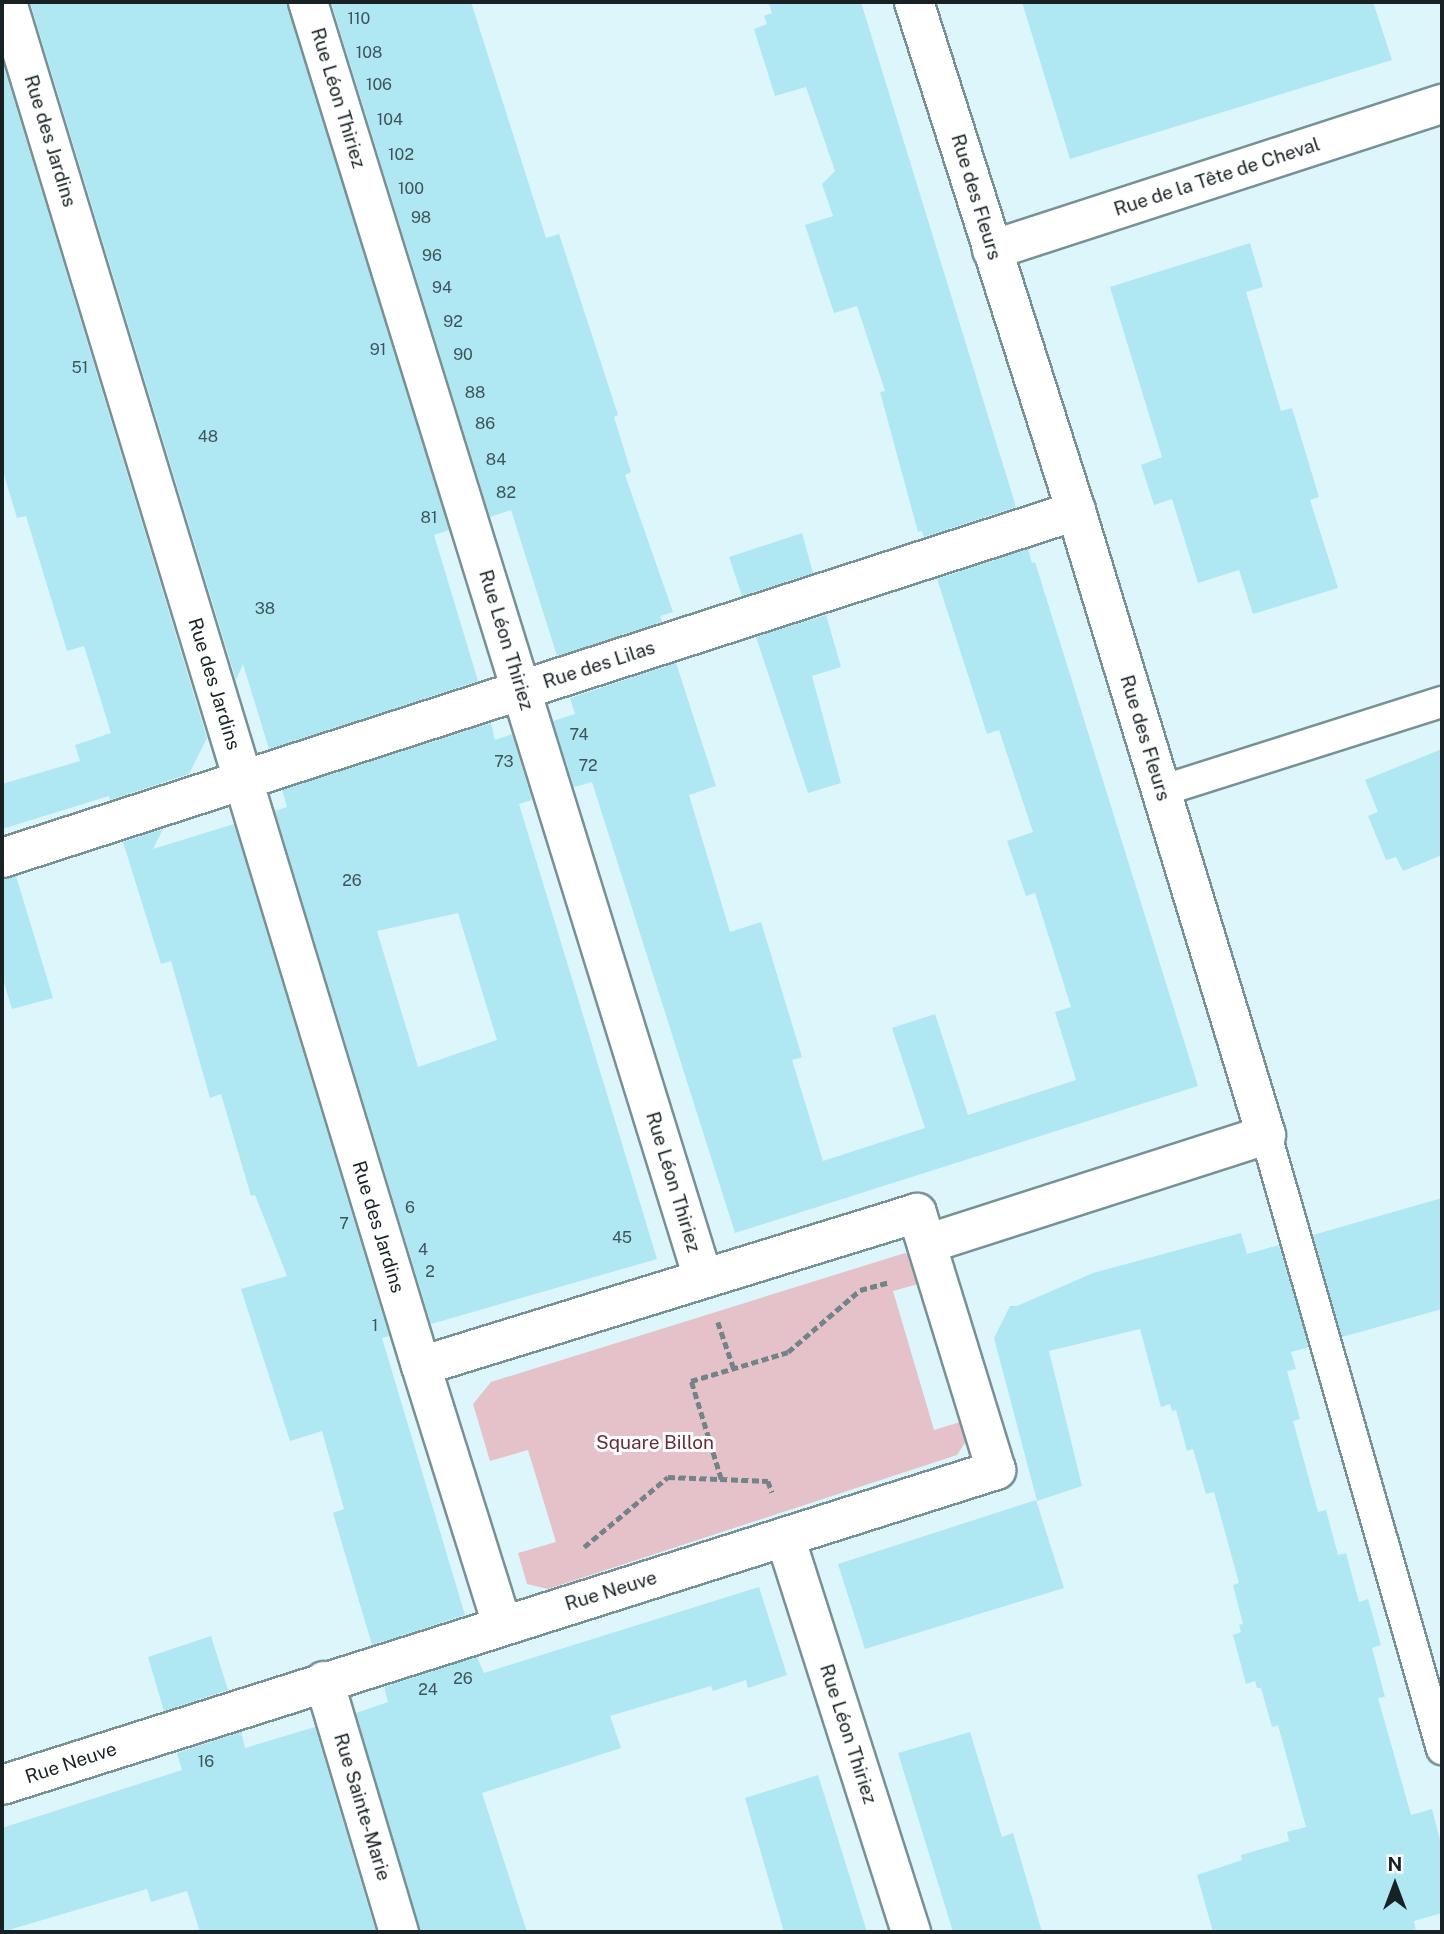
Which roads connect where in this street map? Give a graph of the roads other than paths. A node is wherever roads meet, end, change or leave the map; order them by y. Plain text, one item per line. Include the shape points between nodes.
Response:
1 (7, 2) edge
2 (308, 2) edge
3 (914, 2) edge
4 (1442, 104) edge
5 (992, 250) junction
6 (1076, 511) junction
7 (521, 691) junction
8 (1442, 702) edge
9 (244, 780) junction
10 (1161, 791) junction
11 (2, 858) edge
12 (1266, 1135) junction
13 (931, 1257) junction
14 (703, 1278) junction
15 (421, 1366) junction
16 (785, 1537) junction
17 (502, 1625) junction
18 (324, 1681) junction
19 (1442, 1749) edge
20 (2, 1785) edge
21 (399, 1932) edge
22 (911, 1932) edge

1 - 9 street, Rue des Jardins
2 - 7 street, Rue Léon Thiriez
3 - 5 street, Rue des Fleurs
4 - 5 street, Rue de la Tête de Cheval
5 - 6 street, Rue des Fleurs
6 - 7 street, Rue des Lilas
6 - 10 street, Rue des Fleurs
7 - 9 street, Rue des Lilas
7 - 14 street, Rue Léon Thiriez
8 - 10 lane
9 - 11 street, Rue des Lilas
9 - 15 street, Rue des Jardins
10 - 12 street, Rue des Fleurs
12 - 13 street
12 - 19 lane
13 - 14 street via 917,1213
13 - 16 street, Rue Neuve via 996,1470
14 - 15 street
15 - 17 street
16 - 17 street, Rue Neuve
16 - 22 street, Rue Léon Thiriez
17 - 18 street, Rue Neuve
18 - 20 street, Rue Neuve
18 - 21 street, Rue Sainte-Marie

